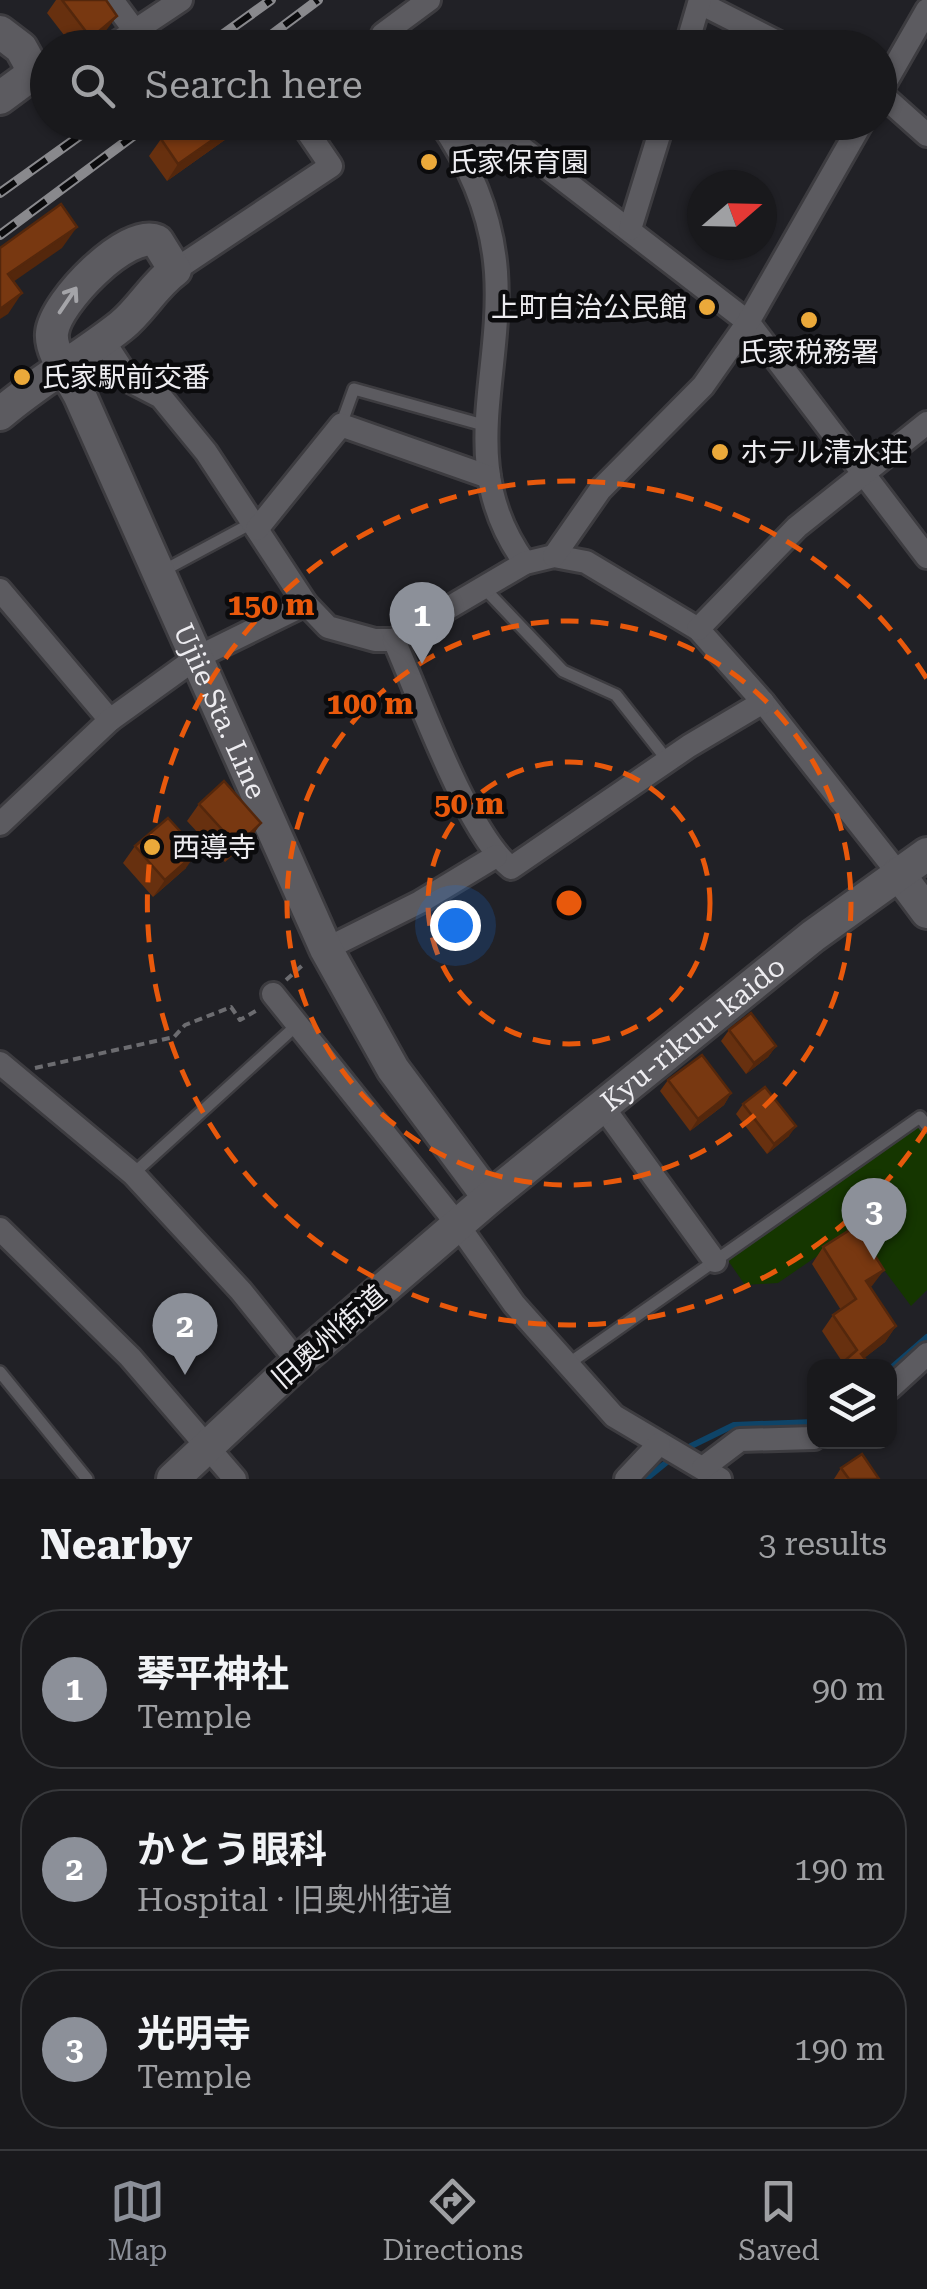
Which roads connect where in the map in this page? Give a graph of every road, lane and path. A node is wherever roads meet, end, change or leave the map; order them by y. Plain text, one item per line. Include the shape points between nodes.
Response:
1 (112, 0) edge
2 (181, 0) edge
3 (429, 0) edge
4 (700, 2) edge
5 (927, 10) edge
6 (134, 30) edge
7 (139, 30) edge
8 (389, 30) edge
9 (691, 30) edge
10 (754, 30) edge
11 (0, 32) edge
12 (30, 58) edge
13 (897, 63) edge
14 (30, 75) edge
15 (0, 98) edge
16 (897, 109) edge
17 (927, 136) edge
18 (313, 140) edge
19 (452, 140) edge
20 (476, 140) edge
21 (499, 140) edge
22 (657, 140) edge
23 (852, 140) edge
24 (456, 146) junction
25 (630, 229) junction
26 (175, 270) junction
27 (748, 322) junction
28 (103, 340) junction
29 (64, 365) junction
30 (0, 414) edge
31 (927, 423) edge
32 (341, 425) junction
33 (487, 426) junction
34 (864, 472) junction
35 (489, 477) junction
36 (255, 526) junction
37 (554, 556) junction
38 (927, 557) edge
39 (525, 563) junction
40 (158, 574) junction
41 (484, 588) junction
42 (0, 590) edge
43 (306, 604) junction
44 (698, 628) junction
45 (394, 640) junction
46 (196, 658) junction
47 (763, 702) junction
48 (110, 720) junction
49 (668, 760) junction
50 (0, 824) edge
51 (927, 854) edge
52 (496, 856) junction
53 (898, 873) junction
54 (927, 912) edge
55 (326, 949) junction
56 (273, 994) junction
57 (297, 1025) junction
58 (4, 1073) edge
59 (603, 1107) junction
60 (927, 1126) edge
61 (133, 1174) junction
62 (489, 1198) junction
63 (458, 1225) junction
64 (0, 1230) edge
65 (715, 1261) junction
66 (927, 1354) edge
67 (298, 1362) junction
68 (568, 1364) junction
69 (0, 1372) edge
70 (897, 1382) edge
71 (807, 1438) edge
72 (210, 1446) junction
73 (687, 1459) edge
74 (86, 1479) edge
75 (173, 1479) edge
76 (236, 1479) edge
77 (626, 1479) edge

1 - 6 street
2 - 7 street
3 - 8 street
4 - 9 street
4 - 10 street
5 - 13 street
11 - 12 main road
14 - 15 main road
16 - 17 street
18 - 26 street via 331,166
19 - 24 street
20 - 24 street
21 - 25 street via 517,144
22 - 25 street
23 - 27 street
24 - 33 street via 478,186 494,257
25 - 27 street
26 - 28 main road
29 -> 26 main road, Ujiie Sta. Line via 52,345 52,328 84,279 144,238 157,241
27 - 34 street
27 - 37 street via 702,386 600,490
28 - 29 main road
28 - 36 street via 130,381 161,398 195,438
29 - 30 main road
29 - 40 main road, Ujiie Sta. Line
31 - 34 street
32 - 33 lane via 354,389
32 - 35 street
32 - 36 street
33 - 35 street
34 - 38 street
34 - 44 street via 797,528
35 - 39 street via 494,511
36 - 40 lane
36 - 43 street
37 - 39 street
37 - 44 street via 586,562
39 - 41 street
40 - 46 main road, Ujiie Sta. Line
41 - 45 street
41 - 49 lane via 562,671 616,696
42 - 48 street
43 - 45 street via 328,627
43 - 46 street
44 - 47 street
45 - 52 street
46 - 48 street
46 - 55 main road, Ujiie Sta. Line
47 - 49 street
47 - 53 street
48 - 50 street
49 - 52 street via 511,868
51 - 53 main road, Kyu-rikuu-kaido
52 - 55 street
53 - 54 main road
53 - 59 main road, Kyu-rikuu-kaido
55 - 56 path
55 - 62 main road, Ujiie Sta. Line via 394,1069
56 - 57 street
56 - 58 path via 240,1020 231,1007 185,1025 174,1037
57 - 61 lane
57 - 63 street
58 - 61 street
59 - 62 main road, Kyu-rikuu-kaido
59 - 65 street
60 - 65 lane via 920,1117
61 - 67 street
62 - 63 main road, 旧奥州街道
63 - 67 main road, 旧奥州街道
63 - 68 street via 514,1304
64 - 72 street
65 - 68 lane
66 - 70 street
67 - 72 main road, 旧奥州街道
68 - 73 street via 614,1416
69 - 74 lane
71 - 73 street via 740,1440
72 - 75 main road, 旧奥州街道
72 - 76 street
73 - 77 street

